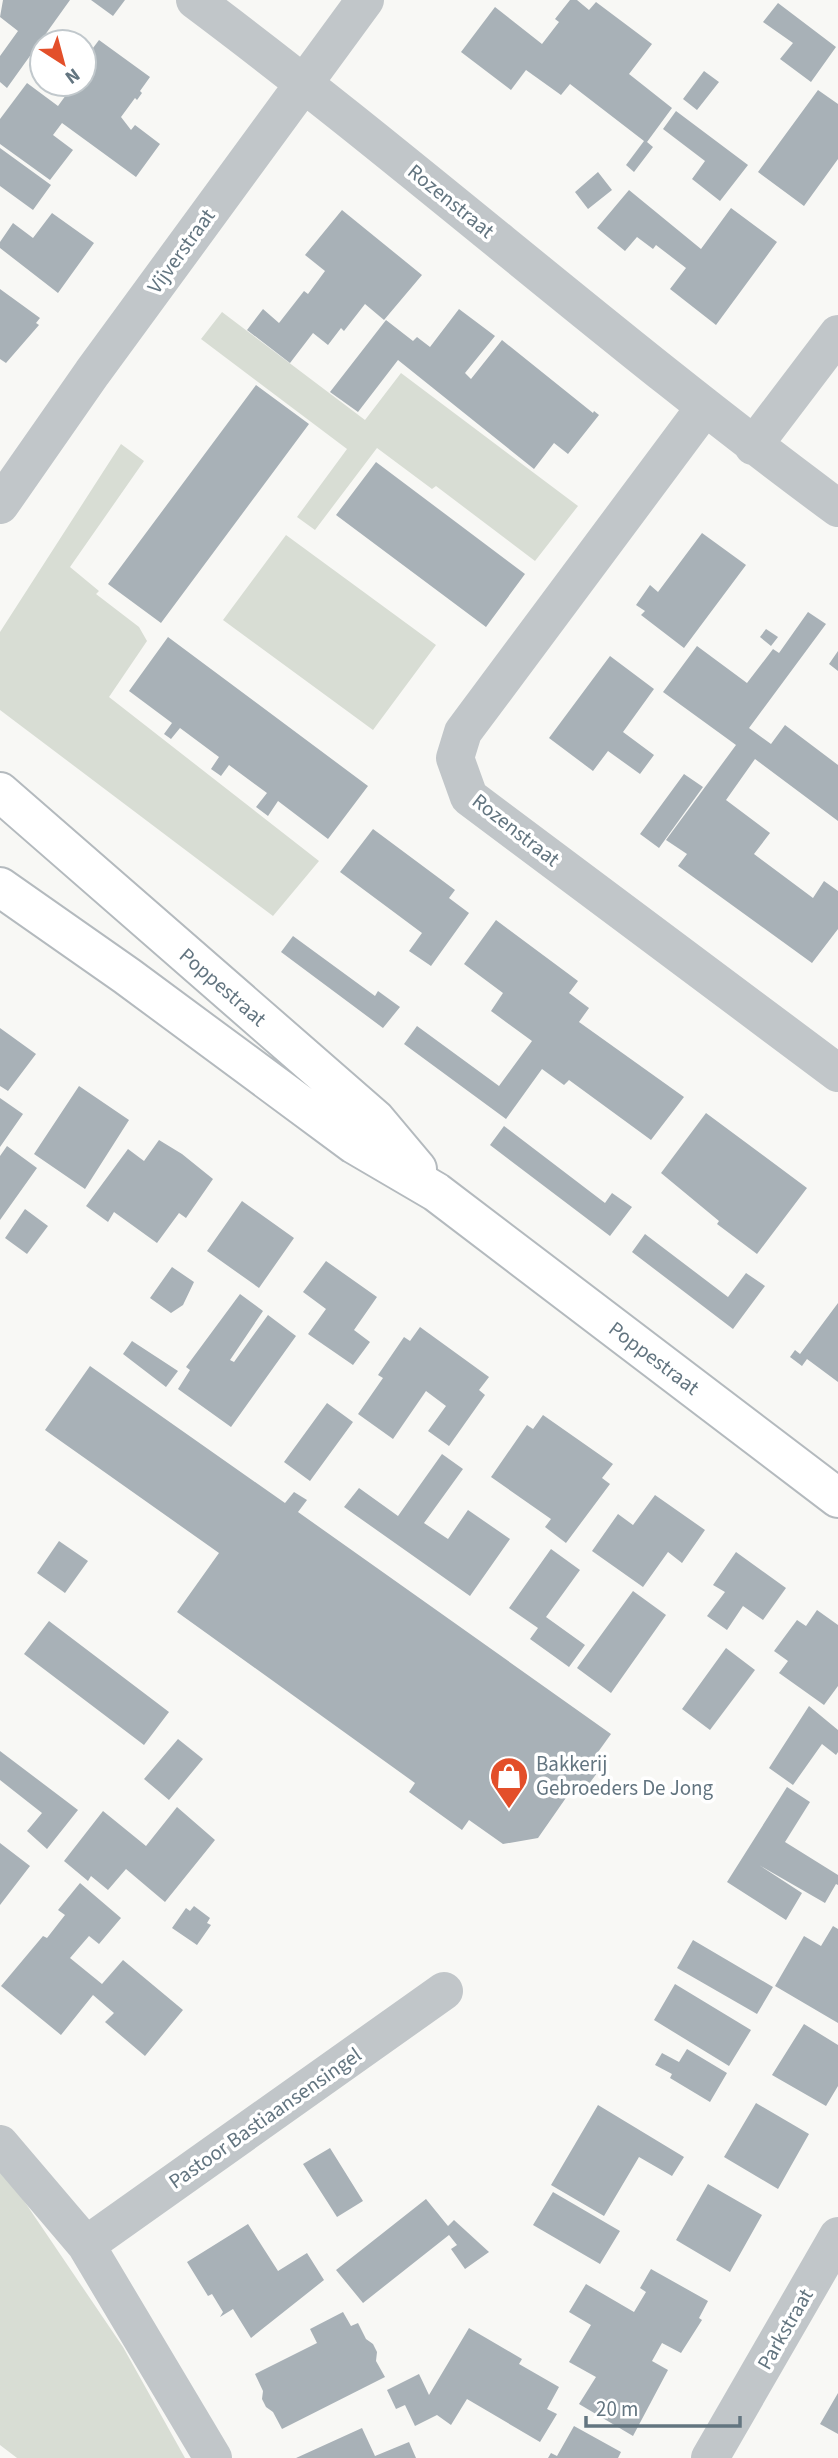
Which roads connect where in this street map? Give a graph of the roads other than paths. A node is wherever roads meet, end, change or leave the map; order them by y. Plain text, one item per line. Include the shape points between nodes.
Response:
1 (194, 0) edge
2 (365, 0) edge
3 (304, 82) junction
4 (838, 334) edge
5 (705, 407) junction
6 (753, 446) junction
7 (0, 505) edge
8 (838, 508) edge
9 (0, 792) edge
10 (0, 887) edge
11 (838, 1073) edge
12 (436, 1192) junction
13 (838, 1498) edge
14 (444, 1991) dead end
15 (0, 2144) edge
16 (838, 2236) edge
17 (86, 2245) junction
18 (213, 2458) edge
19 (710, 2458) edge

1 - 3 street, Rozenstraat
2 - 3 street, Vijverstraat
3 - 5 street, Rozenstraat
3 - 7 street, Vijverstraat
4 - 6 street
5 - 6 street, Rozenstraat
5 - 11 street, Rozenstraat via 501,676 463,732 456,758 469,797
6 - 8 street, Rozenstraat
9 - 12 street, Poppestraat via 374,1119
10 - 12 street, Poppestraat via 354,1144
12 - 13 street, Poppestraat
14 - 17 street, Pastoor Bastiaansensingel
15 - 17 street
16 - 19 street, Parkstraat
17 - 18 street

